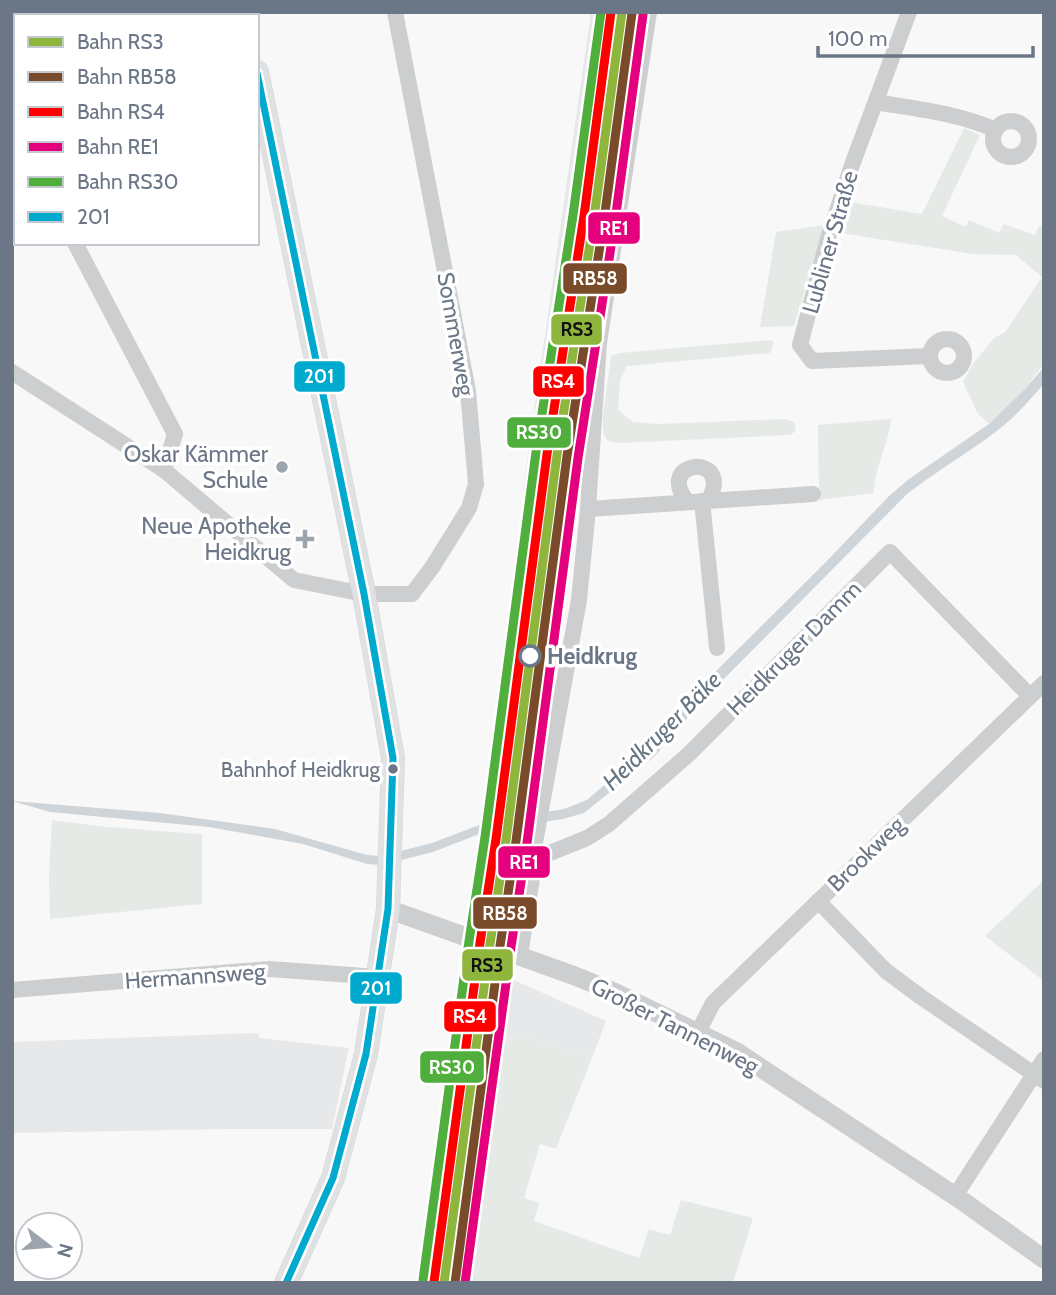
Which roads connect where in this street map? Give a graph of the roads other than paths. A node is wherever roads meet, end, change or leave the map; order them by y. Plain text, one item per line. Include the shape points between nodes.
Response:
1 (396, 12) edge
2 (649, 12) edge
3 (909, 12) edge
4 (259, 82) edge
5 (876, 102) junction
6 (996, 130) junction
7 (1028, 145) junction
8 (1044, 151) edge
9 (76, 245) edge
10 (929, 356) dead end
11 (12, 372) edge
12 (163, 470) junction
13 (813, 494) dead end
14 (699, 501) junction
15 (588, 509) junction
16 (364, 594) junction
17 (717, 648) dead end
18 (1044, 683) edge
19 (1030, 696) junction
20 (535, 851) junction
21 (818, 901) junction
22 (388, 909) junction
23 (520, 955) junction
24 (378, 977) junction
25 (12, 990) edge
26 (698, 1032) junction
27 (1044, 1059) edge
28 (1039, 1078) edge
29 (955, 1196) junction
30 (1044, 1259) edge
31 (286, 1283) edge

1 - 16 street, Sommerweg via 468,391 476,484 469,508 412,594
2 - 15 street via 599,343
3 - 5 street, Lubliner Straße
4 - 16 main road
5 - 6 street via 976,121
5 - 10 street, Lubliner Straße via 828,239 800,345 812,360
6 - 7 street via 1009,121 1020,124 1028,132
6 - 7 street via 995,147 1005,156 1017,156
7 - 8 street
9 - 12 street via 175,433
11 - 12 street
12 - 16 street via 294,580
13 - 14 street
14 - 15 street
14 - 17 street
15 - 20 street via 579,600
16 - 22 main road via 394,758
18 - 19 street, Brookweg
19 - 20 street, Heidkruger Damm via 890,552 689,754 609,824 587,838
19 - 21 street, Brookweg
20 - 23 street
21 - 26 street, Brookweg via 713,1003
21 - 28 street via 886,971
22 - 23 street, Großer Tannenweg
22 - 24 main road
23 - 26 street, Großer Tannenweg
24 - 25 street, Hermannsweg via 270,969
24 - 31 main road via 366,1054 333,1178
26 - 29 street, Großer Tannenweg via 737,1052
27 - 28 street
28 - 29 street
29 - 30 street, Großer Tannenweg

